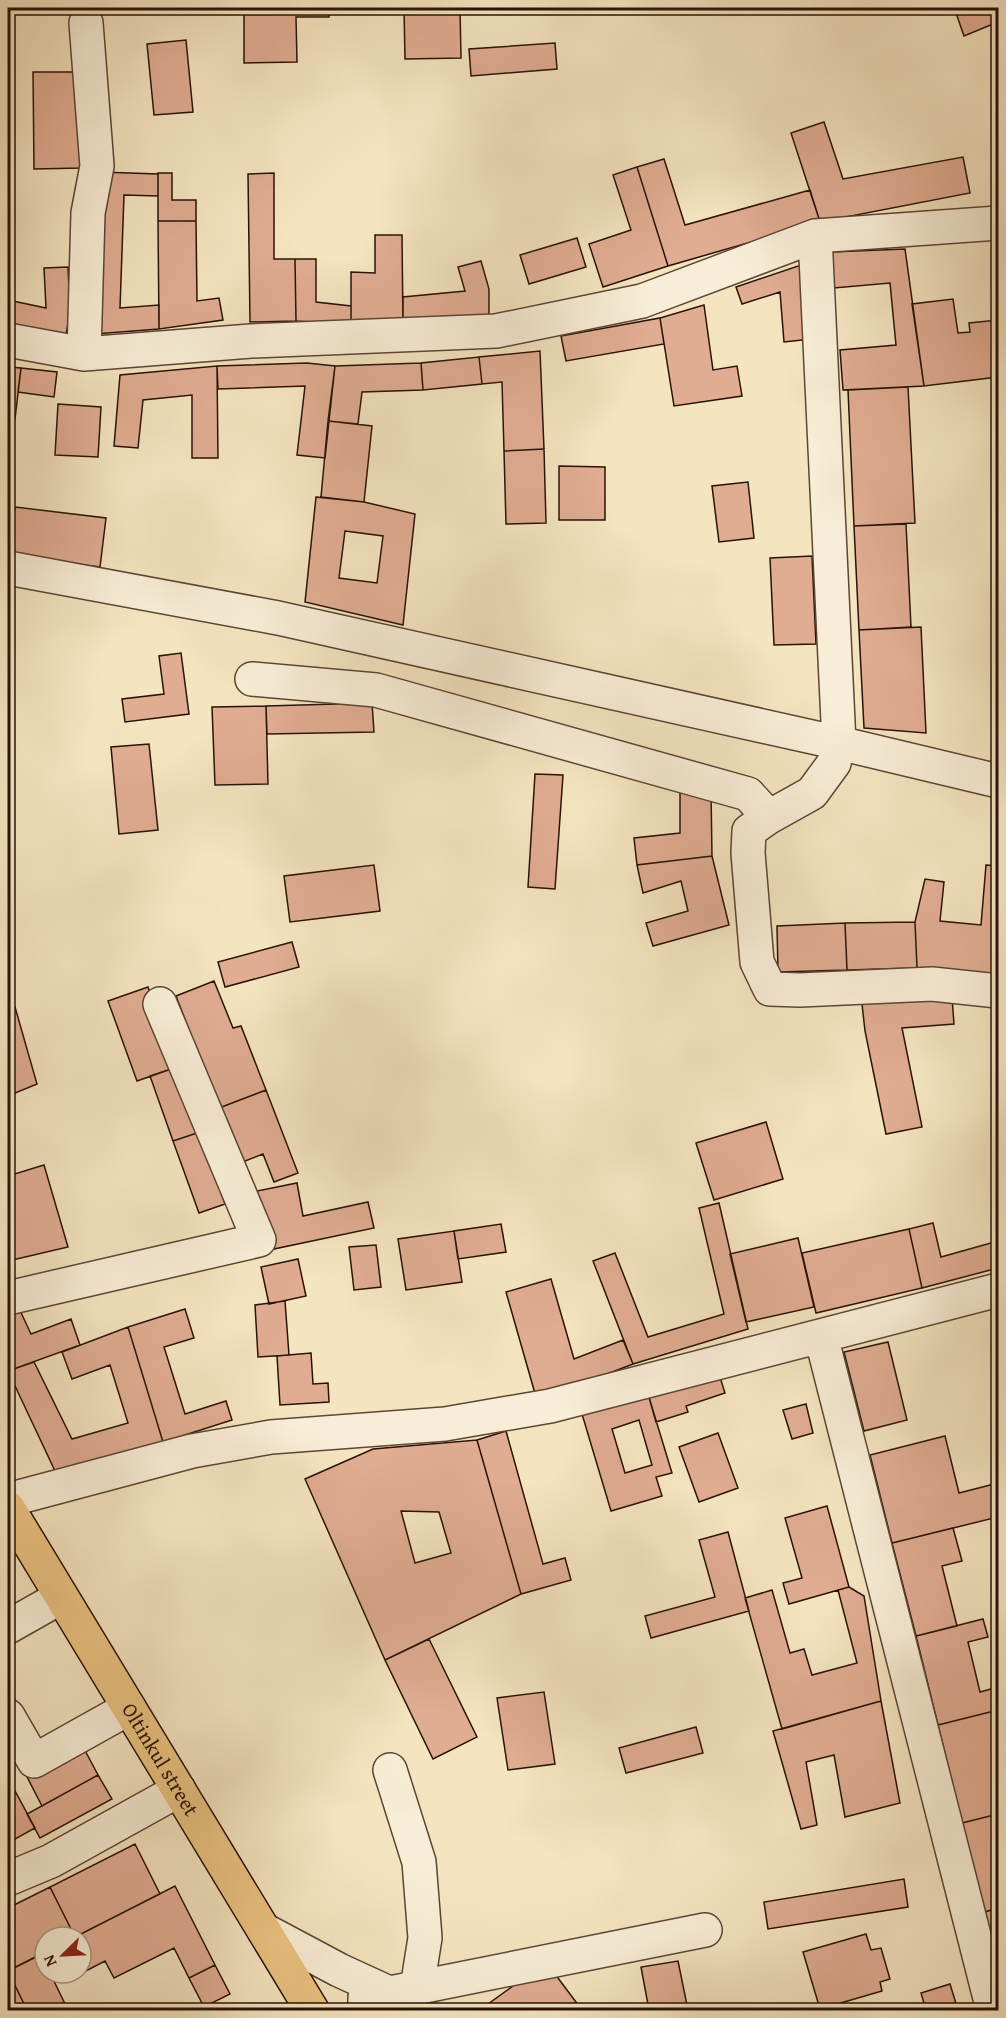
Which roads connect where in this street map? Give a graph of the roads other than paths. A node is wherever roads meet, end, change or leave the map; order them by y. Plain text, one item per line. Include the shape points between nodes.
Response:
1 (86, 23) dead end
2 (999, 223) edge
3 (815, 236) junction
4 (8, 340) edge
5 (84, 354) junction
6 (8, 568) edge
7 (252, 679) dead end
8 (839, 743) junction
9 (999, 781) edge
10 (769, 817) junction
11 (999, 991) edge
12 (160, 1004) dead end
13 (999, 1290) edge
14 (8, 1298) edge
15 (821, 1336) junction
16 (8, 1500) edge
17 (8, 1508) edge
18 (61, 1596) junction
19 (8, 1627) edge
20 (129, 1708) junction
21 (8, 1716) edge
22 (390, 1770) dead end
23 (179, 1790) junction
24 (8, 1879) edge
25 (264, 1930) junction
26 (705, 1930) dead end
27 (393, 2000) edge
28 (312, 2010) edge
29 (993, 2010) edge

1 - 5 street via 97,166 88,213
2 - 3 street
3 - 5 street via 642,301 496,331 251,341
3 - 8 street
4 - 5 street
6 - 8 street via 278,618
7 - 10 street via 376,690 748,794
8 - 9 street
8 - 10 street via 834,763 812,793
10 - 11 street via 749,831 748,853 757,962 770,989 932,984
12 - 14 street via 259,1240
13 - 15 street
15 - 16 street via 550,1406 445,1424 271,1437 192,1450
15 - 29 street
17 - 18 main road, Oltinkul street
18 - 19 street
18 - 20 main road, Oltinkul street
20 - 21 street via 34,1761
20 - 23 main road, Oltinkul street
22 - 27 street via 419,1862 424,1938
23 - 24 street via 51,1861
23 - 25 main road, Oltinkul street
25 - 27 street
25 - 28 main road, Oltinkul street
26 - 27 street

